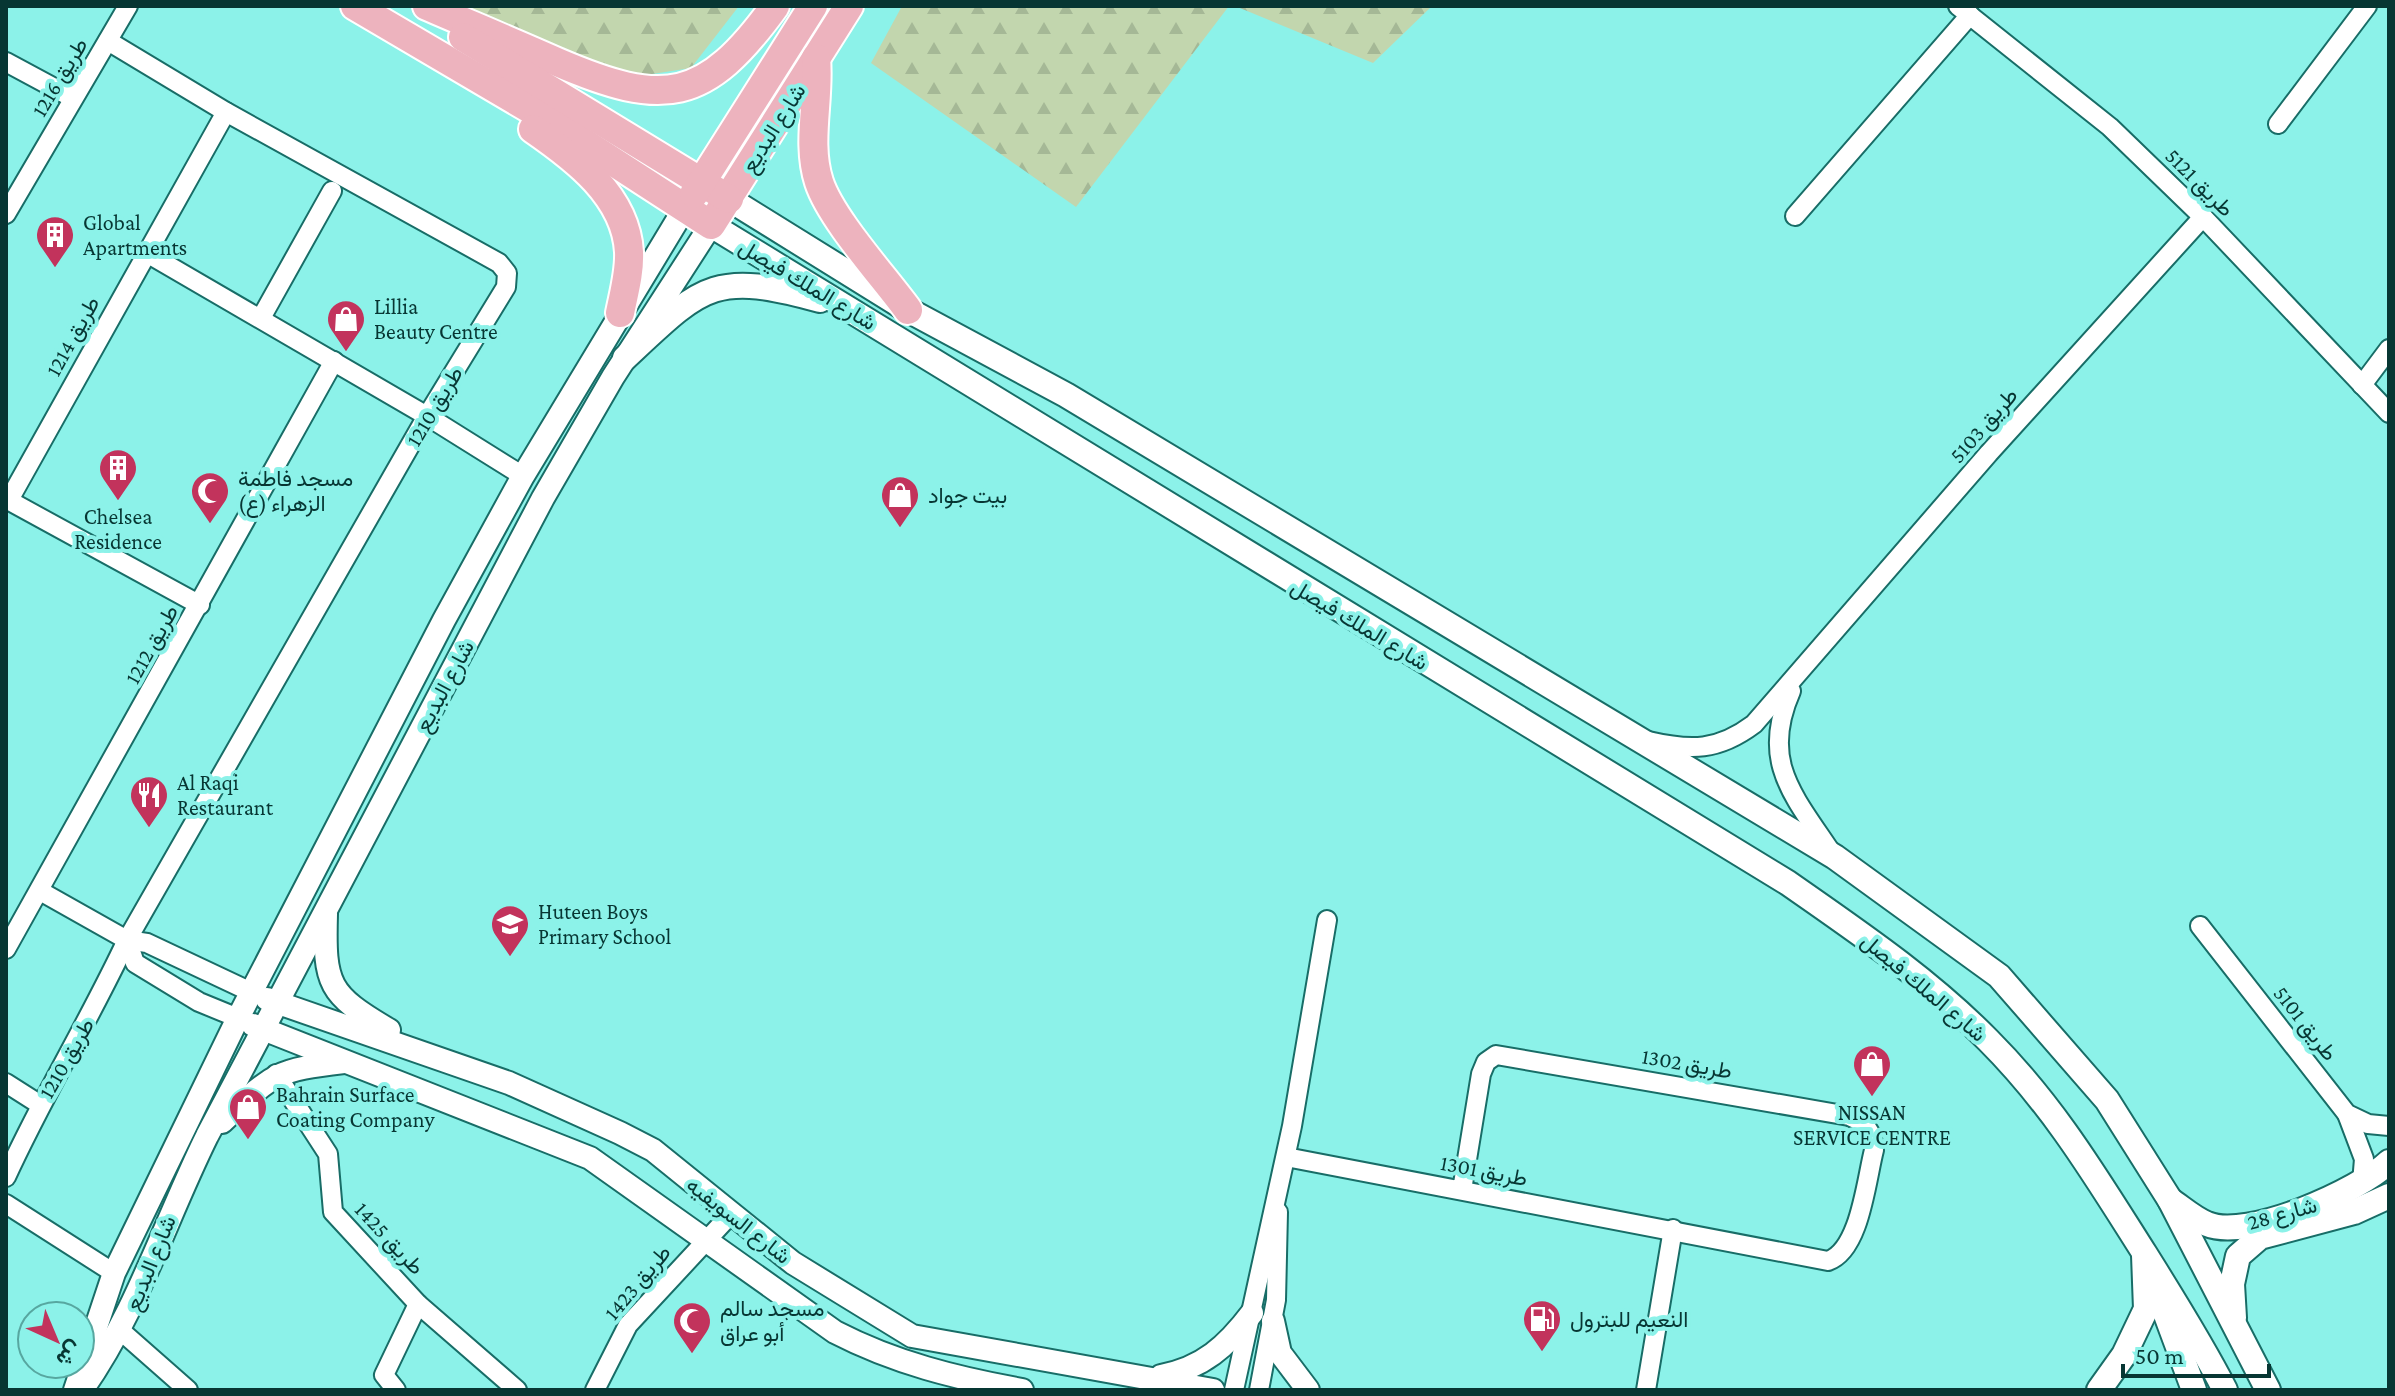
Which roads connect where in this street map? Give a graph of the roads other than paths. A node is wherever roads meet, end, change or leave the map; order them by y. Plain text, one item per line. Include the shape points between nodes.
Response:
1 (128, 6) edge
2 (355, 6) edge
3 (411, 6) edge
4 (427, 6) edge
5 (775, 6) edge
6 (813, 6) edge
7 (849, 6) edge
8 (2367, 6) edge
9 (1964, 11) edge
10 (108, 41) junction
11 (816, 58) junction
12 (6, 62) edge
13 (73, 98) junction
14 (226, 112) junction
15 (2278, 124) dead end
16 (703, 181) junction
17 (332, 191) dead end
18 (729, 199) junction
19 (8, 206) edge
20 (686, 206) junction
21 (1795, 216) dead end
22 (2203, 217) junction
23 (711, 225) junction
24 (145, 252) junction
25 (848, 308) junction
26 (908, 310) junction
27 (620, 313) junction
28 (261, 318) junction
29 (2389, 349) edge
30 (625, 358) junction
31 (334, 361) junction
32 (2362, 385) junction
33 (2389, 413) edge
34 (427, 416) junction
35 (523, 476) junction
36 (7, 500) edge
37 (200, 605) junction
38 (1802, 666) junction
39 (1637, 739) junction
40 (1835, 857) junction
41 (40, 891) junction
42 (326, 907) junction
43 (1327, 920) dead end
44 (2200, 926) dead end
45 (127, 940) junction
46 (6, 949) edge
47 (251, 992) junction
48 (279, 1003) junction
49 (238, 1018) junction
50 (265, 1030) junction
51 (421, 1050) junction
52 (347, 1062) junction
53 (276, 1074) junction
54 (6, 1083) edge
55 (39, 1104) junction
56 (2347, 1114) junction
57 (2389, 1126) edge
58 (207, 1136) junction
59 (1286, 1157) junction
60 (2389, 1162) edge
61 (6, 1177) edge
62 (2362, 1183) junction
63 (1462, 1190) junction
64 (2389, 1196) edge
65 (2170, 1200) junction
66 (6, 1204) edge
67 (731, 1214) junction
68 (1673, 1229) junction
69 (706, 1242) junction
70 (2144, 1253) junction
71 (1835, 1259) joint
72 (114, 1273) junction
73 (418, 1304) junction
74 (1263, 1317) junction
75 (2234, 1329) junction
76 (121, 1331) junction
77 (912, 1336) junction
78 (1145, 1378) junction
79 (929, 1381) edge
80 (994, 1388) edge
81 (75, 1390) edge
82 (82, 1390) edge
83 (188, 1390) edge
84 (396, 1390) edge
85 (517, 1390) edge
86 (595, 1390) edge
87 (1022, 1390) edge
88 (1213, 1390) edge
89 (1234, 1390) edge
90 (1259, 1390) edge
91 (1308, 1390) edge
92 (1646, 1390) edge
93 (2099, 1390) edge
94 (2194, 1390) edge
95 (2225, 1390) edge
96 (2268, 1390) edge

1 - 10 street, طريق 1216
2 - 20 main road, شارع الملك فيصل
2 - 27 main road via 551,141 598,182 627,238
3 - 16 main road, شارع الملك فيصل
4 - 5 main road via 604,82 657,93 695,83 724,67
6 - 16 main road, شارع البديع
7 - 11 main road, شارع البديع
8 - 15 street
9 - 21 street
9 - 22 street, طريق 5121 via 2110,127
10 - 13 street, طريق 1216
10 - 14 street, طريق 1210
11 - 18 main road, شارع البديع
11 - 26 main road via 819,85 813,120 819,183
12 - 13 street
13 - 19 street, طريق 1216
14 - 24 street, طريق 1214
14 - 34 street, طريق 1210 via 499,263 507,273 506,287
16 - 18 main road, شارع الملك فيصل
16 - 20 main road, شارع البديع
17 - 28 street
18 - 23 main road, شارع البديع
18 - 26 main road, شارع الملك فيصل
20 - 23 main road, شارع الملك فيصل
20 - 27 street, شارع البديع
22 - 32 street, طريق 5121
22 - 38 street, طريق 5103
23 - 25 main road, شارع الملك فيصل
23 - 30 street, شارع البديع
24 - 28 street
24 - 36 street, طريق 1214
25 - 30 main road via 765,286 728,284 694,297
25 - 70 main road, شارع الملك فيصل via 1788,883 1897,958 2033,1087 2074,1140
26 - 39 main road, شارع الملك فيصل via 1013,364
27 - 35 street, شارع البديع
28 - 31 street
29 - 32 street
30 - 42 street, شارع البديع via 543,498
31 - 34 street
31 - 37 street, طريق 1212
32 - 33 street, طريق 5121
34 - 35 street
34 - 45 street, طريق 1210
35 - 47 street, شارع البديع
36 - 37 street
37 - 41 street, طريق 1212
38 - 39 street, طريق 5103 via 1762,715 1729,742 1689,746
38 - 40 street, طريق 5103 via 1782,712 1776,743 1781,772
39 - 40 main road, شارع الملك فيصل
40 - 65 main road, شارع الملك فيصل via 1921,916 2026,1003 2107,1100
41 - 45 street
41 - 46 street, طريق 1212
42 - 48 street, شارع البديع
42 - 51 street via 327,968 339,997
43 - 59 street
44 - 56 street, طريق 5101
45 - 47 street via 147,943
45 - 49 street via 135,963 199,1002
45 - 55 street, طريق 1210
47 - 48 street
47 - 49 street, شارع البديع
48 - 50 street, شارع البديع
48 - 51 street, شارع السويفيه
49 - 50 street
49 - 72 street, شارع البديع
50 - 52 street, شارع السويفيه
50 - 58 street, شارع البديع
51 - 67 street, شارع السويفيه via 509,1083 653,1150
52 - 53 street
52 - 69 street, شارع السويفيه via 590,1158
53 - 58 street
53 - 73 street, طريق 1425 via 328,1154 333,1212
54 - 55 street
55 - 61 street, طريق 1210
56 - 57 street
56 - 62 street, طريق 5101 via 2362,1147
58 - 76 street, شارع البديع
59 - 63 street, طريق 1301
59 - 74 street via 1276,1197 1280,1259
60 - 62 main road, شارع 28
62 - 65 main road, شارع 28 via 2310,1208 2221,1227 2207,1225
63 - 68 street, طريق 1301
63 - 71 street, طريق 1302 via 1481,1074 1496,1055 1849,1116 1868,1128 1874,1150 1851,1241
64 - 75 main road, شارع 28 via 2354,1212 2260,1237 2238,1256 2232,1284
65 - 75 main road, شارع الملك فيصل
66 - 72 street
67 - 69 street, طريق 1423
67 - 77 street, شارع السويفيه via 793,1263
68 - 71 street, طريق 1301 via 1817,1261
68 - 92 street
69 - 79 street, شارع السويفيه via 835,1332
69 - 86 street, طريق 1423 via 628,1325
70 - 93 main road via 2146,1309 2124,1355
70 - 94 main road
70 - 95 main road, شارع الملك فيصل
72 - 81 street, شارع البديع
73 - 84 street, طريق 1425 via 384,1375
73 - 85 street, طريق 1425
74 - 78 street via 1188,1371
74 - 89 street
74 - 90 street
74 - 91 street via 1280,1353
75 - 96 main road, شارع الملك فيصل
76 - 82 street, شارع البديع
76 - 83 street
77 - 78 street, شارع السويفيه
77 - 79 street via 927,1355
78 - 88 street, شارع السويفيه
79 - 80 street, شارع السويفيه
80 - 87 street, شارع السويفيه

